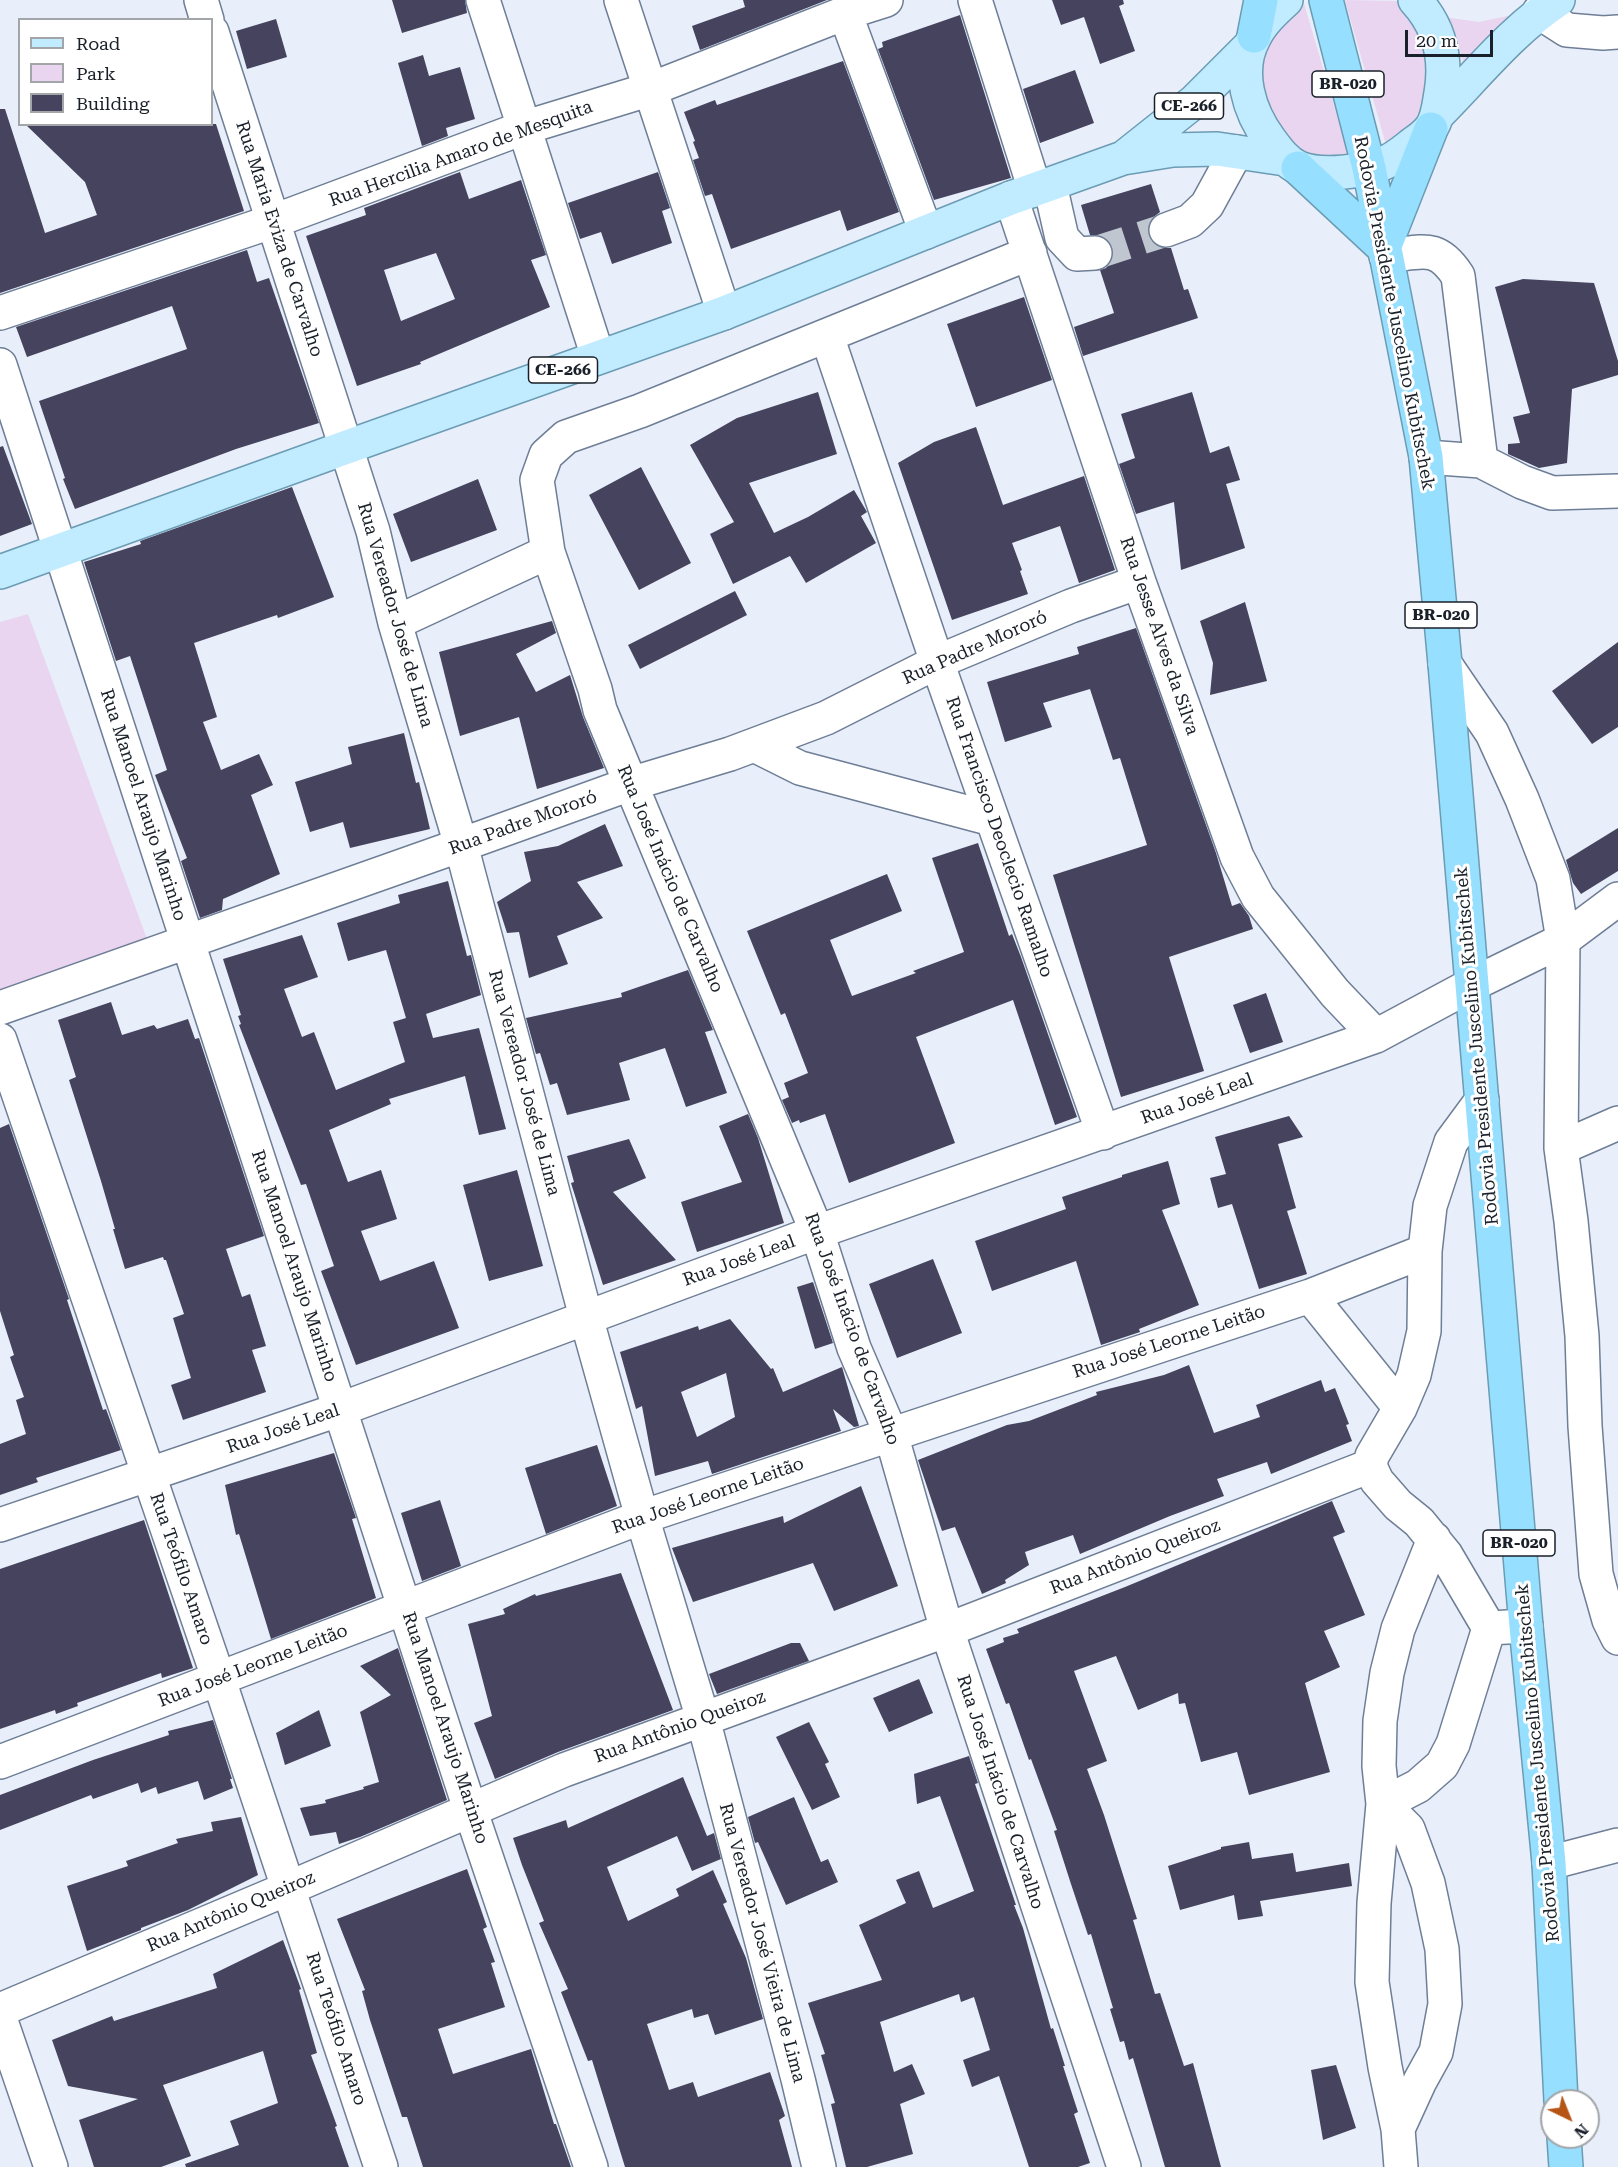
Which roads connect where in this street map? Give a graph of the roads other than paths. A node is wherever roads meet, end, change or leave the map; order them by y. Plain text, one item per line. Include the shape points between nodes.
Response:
1 (201, 0) edge
2 (621, 0) edge
3 (886, 0) edge
4 (975, 0) edge
5 (1262, 0) edge
6 (1286, 0) edge
7 (1326, 0) edge
8 (1415, 0) edge
9 (491, 2) edge
10 (1548, 6) edge
11 (845, 13) junction
12 (206, 18) edge
13 (1618, 32) edge
14 (213, 35) edge
15 (1252, 41) junction
16 (651, 89) junction
17 (1434, 122) junction
18 (523, 128) junction
19 (1236, 152) junction
20 (1123, 158) junction
21 (1292, 164) junction
22 (1369, 168) junction
23 (1032, 191) junction
24 (274, 221) junction
25 (1166, 230) tunnel mouth
26 (926, 232) junction
27 (1385, 252) junction
28 (1030, 253) junction
29 (1095, 253) tunnel mouth
30 (0, 313) edge
31 (724, 313) junction
32 (827, 336) junction
33 (598, 357) junction
34 (0, 365) edge
35 (347, 447) junction
36 (1426, 458) junction
37 (1481, 461) junction
38 (1618, 490) edge
39 (61, 551) junction
40 (548, 552) junction
41 (0, 572) edge
42 (1139, 582) junction
43 (395, 623) junction
44 (937, 662) junction
45 (1445, 664) junction
46 (754, 745) junction
47 (630, 784) junction
48 (992, 819) junction
49 (461, 846) junction
50 (1618, 899) edge
51 (1563, 940) junction
52 (187, 942) junction
53 (1471, 985) junction
54 (0, 1008) edge
55 (1376, 1036) junction
56 (0, 1040) edge
57 (1482, 1100) junction
58 (1618, 1123) edge
59 (1103, 1133) junction
60 (1561, 1148) junction
61 (817, 1232) junction
62 (1425, 1251) junction
63 (1310, 1296) junction
64 (586, 1317) junction
65 (1400, 1408) junction
66 (341, 1409) junction
67 (891, 1434) junction
68 (1370, 1466) junction
69 (148, 1476) junction
70 (642, 1517) junction
71 (0, 1525) edge
72 (1606, 1529) edge
73 (1434, 1539) junction
74 (406, 1608) junction
75 (1526, 1626) junction
76 (1489, 1628) junction
77 (947, 1629) junction
78 (1618, 1638) edge
79 (219, 1680) junction
80 (703, 1719) junction
81 (0, 1762) edge
82 (1383, 1804) junction
83 (470, 1809) junction
84 (1618, 1845) edge
85 (1549, 1863) junction
86 (290, 1888) junction
87 (0, 2010) edge
88 (0, 2018) edge
89 (1560, 2089) edge
90 (1398, 2129) junction
91 (1565, 2149) edge
92 (51, 2167) edge
93 (381, 2167) edge
94 (591, 2167) edge
95 (819, 2167) edge
96 (1125, 2167) edge
97 (1401, 2167) edge
98 (1566, 2167) edge

1 - 12 street
2 - 16 street
3 - 11 street, Rua Hercilia Amaro de Mesquita
4 - 23 street, Rua Jesse Alves da Silva
5 - 15 highway
6 - 15 main road
7 - 22 highway, Rodovia Presidente Juscelino Kubitschek / BR-020
8 - 17 main road via 1431,20 1440,41 1443,82
9 - 18 street
10 - 13 street via 1567,30
10 - 17 main road via 1517,32
11 - 16 street, Rua Hercilia Amaro de Mesquita
11 - 26 street
14 - 24 street, Rua Maria Eviza de Carvalho
15 - 20 main road, CE-266 via 1195,101
15 - 21 main road via 1245,69 1249,101 1258,123
16 - 18 street, Rua Hercilia Amaro de Mesquita
16 - 31 street
17 - 22 main road via 1401,153
17 - 27 highway
18 - 24 street, Rua Hercilia Amaro de Mesquita
18 - 33 street
19 - 20 main road, CE-266 via 1173,150
19 - 21 main road, CE-266
19 - 25 street via 1208,205 1190,221
20 - 23 main road, CE-266
21 - 22 main road via 1310,171
21 - 27 highway
22 - 27 highway, Rodovia Presidente Juscelino Kubitschek / BR-020
23 - 26 main road, CE-266
23 - 28 street, Rua Jesse Alves da Silva
23 - 29 street via 1077,254
24 - 30 street, Rua Hercilia Amaro de Mesquita
24 - 35 street, Rua Maria Eviza de Carvalho
26 - 31 main road, CE-266
27 - 36 highway, Rodovia Presidente Juscelino Kubitschek / BR-020
27 - 37 street via 1442,255 1458,276
28 - 32 street, Rua José Inácio de Carvalho
28 - 42 street, Rua Jesse Alves da Silva
31 - 33 main road, CE-266
32 - 40 street, Rua José Inácio de Carvalho via 566,437 546,455 537,480
32 - 44 street, Rua Francisco Deoclecio Ramalho
33 - 35 main road, CE-266
34 - 39 street, Rua Manoel Araujo Marinho
35 - 39 main road, CE-266
35 - 43 street, Rua Vereador José de Lima
36 - 37 street
36 - 45 highway, Rodovia Presidente Juscelino Kubitschek / BR-020
37 - 38 street via 1552,493
39 - 41 main road, CE-266
39 - 52 street, Rua Manoel Araujo Marinho
40 - 43 street
40 - 47 street, Rua José Inácio de Carvalho via 600,710
42 - 44 street, Rua Padre Mororó
42 - 55 street, Rua Jesse Alves da Silva via 1237,857 1258,897 1335,993
43 - 49 street, Rua Vereador José de Lima
44 - 46 street, Rua Padre Mororó via 826,718
44 - 48 street, Rua Francisco Deoclecio Ramalho
45 - 51 street via 1491,733 1522,799 1552,879
45 - 53 highway, Rodovia Presidente Juscelino Kubitschek / BR-020
46 - 47 street, Rua Padre Mororó
46 - 48 street via 800,768
47 - 49 street, Rua Padre Mororó
47 - 61 street, Rua José Inácio de Carvalho
48 - 59 street, Rua Francisco Deoclecio Ramalho
49 - 52 street, Rua Padre Mororó
49 - 64 street, Rua Vereador José de Lima
50 - 51 street, Rua José Leal
51 - 53 street, Rua José Leal
51 - 60 street
52 - 54 street, Rua Padre Mororó
52 - 66 street, Rua Manoel Araujo Marinho
53 - 55 street, Rua José Leal
53 - 57 highway, Rodovia Presidente Juscelino Kubitschek / BR-020
55 - 59 street, Rua José Leal
56 - 69 street, Rua Teófilo Amaro
57 - 62 street via 1451,1142 1430,1206
57 - 75 highway, Rodovia Presidente Juscelino Kubitschek / BR-020
58 - 60 street
59 - 61 street, Rua José Leal
60 - 72 street via 1582,1336 1585,1426
61 - 64 street, Rua José Leal
61 - 67 street, Rua José Inácio de Carvalho via 854,1348
62 - 63 street, Rua José Leorne Leitão
62 - 65 street via 1424,1331 1414,1375
63 - 65 street
63 - 67 street, Rua José Leorne Leitão
64 - 66 street, Rua José Leal
64 - 70 street, Rua Vereador José de Lima
65 - 68 street
66 - 69 street, Rua José Leal
66 - 74 street, Rua Manoel Araujo Marinho
67 - 70 street, Rua José Leorne Leitão
67 - 77 street, Rua José Inácio de Carvalho
68 - 73 street via 1398,1505
68 - 77 street, Rua Antônio Queiroz
69 - 71 street, Rua José Leal
69 - 79 street, Rua Teófilo Amaro
70 - 74 street, Rua José Leorne Leitão
70 - 80 street, Rua Vereador José de Lima
72 - 78 street via 1596,1574
73 - 76 street
73 - 82 street via 1398,1629 1387,1673 1380,1721
74 - 79 street, Rua José Leorne Leitão
74 - 83 street, Rua Manoel Araujo Marinho
75 - 76 street
75 - 85 highway, Rodovia Presidente Juscelino Kubitschek / BR-020
76 - 82 street via 1442,1765 1418,1786
77 - 80 street, Rua Antônio Queiroz
77 - 96 street, Rua José Inácio de Carvalho
79 - 81 street, Rua José Leorne Leitão
79 - 86 street, Rua Teófilo Amaro
80 - 83 street, Rua Antônio Queiroz
80 - 95 street, Rua Vereador José Vieira de Lima
82 - 90 street via 1372,1982
82 - 90 street via 1408,1829 1428,1883 1442,1949 1445,2004 1436,2052
83 - 86 street, Rua Antônio Queiroz
83 - 94 street, Rua Manoel Araujo Marinho
84 - 85 street
85 - 89 highway, Rodovia Presidente Juscelino Kubitschek / BR-020
86 - 87 street, Rua Antônio Queiroz
86 - 93 street, Rua Teófilo Amaro
88 - 92 street
90 - 97 street
91 - 98 highway

